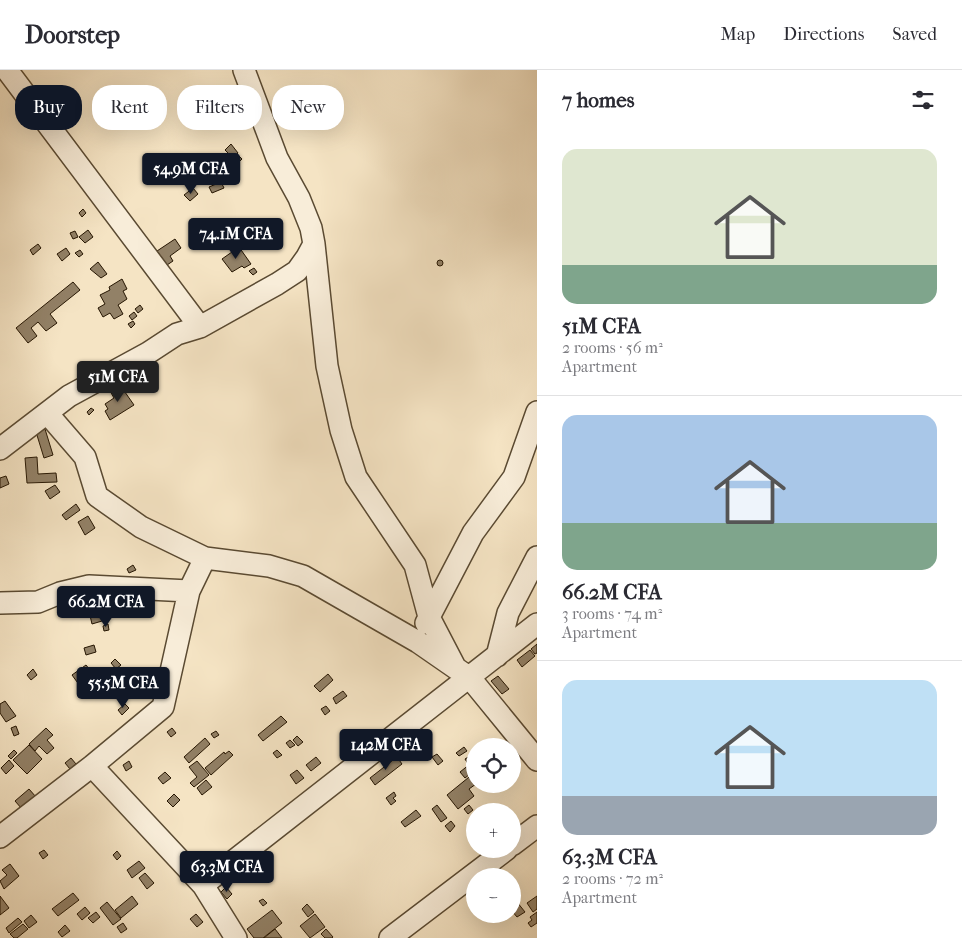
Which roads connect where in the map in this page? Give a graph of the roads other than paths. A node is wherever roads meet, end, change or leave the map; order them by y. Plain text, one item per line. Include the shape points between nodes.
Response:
1 (7, 70) edge
2 (244, 70) edge
3 (314, 244) junction
4 (200, 327) junction
5 (537, 412) edge
6 (47, 413) junction
7 (0, 449) edge
8 (537, 557) edge
9 (205, 558) junction
10 (190, 591) junction
11 (0, 603) edge
12 (429, 617) junction
13 (537, 624) edge
14 (418, 642) junction
15 (497, 656) junction
16 (462, 673) junction
17 (537, 760) edge
18 (92, 766) junction
19 (537, 826) edge
20 (0, 837) edge
21 (521, 838) edge
22 (495, 858) edge
23 (202, 885) junction
24 (236, 938) edge
25 (390, 938) edge

1 - 4 street
2 - 3 street via 277,158 299,198
3 - 4 street via 298,271
3 - 12 street via 327,366 341,430 356,477 415,565
4 - 6 street via 177,334 69,396
5 - 12 street via 514,478 473,533
6 - 7 street
6 - 9 street via 85,457 97,496 142,527
8 - 15 street via 508,613
9 - 10 street
9 - 14 street via 269,566 303,576
10 - 11 street via 89,586 38,602
10 - 18 street via 163,707
12 - 14 street
12 - 16 street
13 - 15 street
14 - 16 street
15 - 16 street
16 - 17 street
16 - 23 street
18 - 20 street
18 - 23 street
19 - 21 street
22 - 25 street
23 - 24 street

